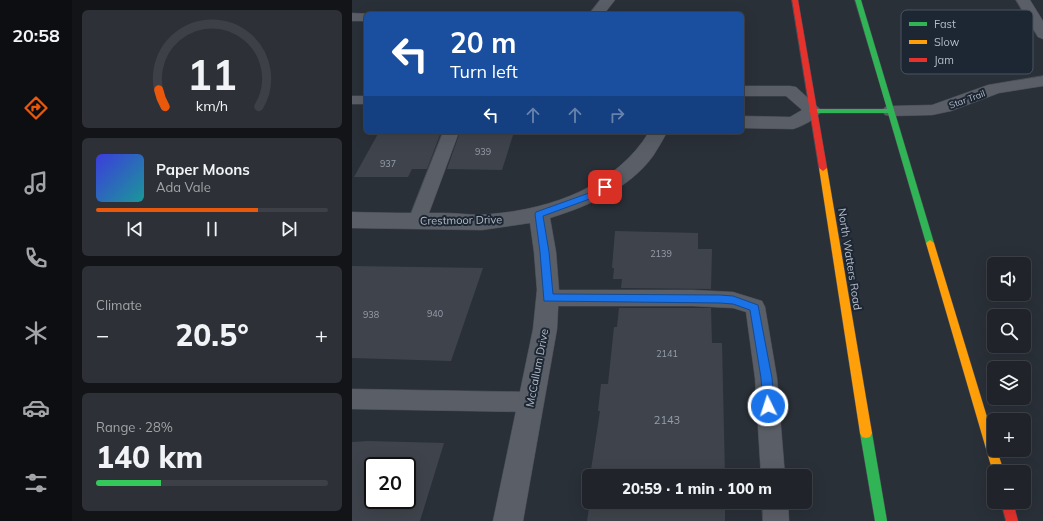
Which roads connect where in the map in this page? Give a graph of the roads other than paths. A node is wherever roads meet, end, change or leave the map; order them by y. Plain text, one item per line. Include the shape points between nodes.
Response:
1 (608, 0) edge
2 (795, 0) edge
3 (858, 0) edge
4 (1023, 0) edge
5 (1029, 10) edge
6 (598, 12) edge
7 (352, 17) edge
8 (364, 17) edge
9 (1033, 17) edge
10 (1043, 34) edge
11 (1043, 81) edge
12 (744, 91) edge
13 (352, 100) edge
14 (364, 100) edge
15 (813, 111) junction
16 (891, 111) junction
17 (744, 122) edge
18 (450, 134) edge
19 (657, 134) edge
20 (539, 214) junction
21 (352, 220) edge
22 (416, 221) junction
23 (548, 298) junction
24 (352, 399) edge
25 (531, 402) junction
26 (996, 465) edge
27 (772, 469) edge
28 (775, 509) edge
29 (1009, 509) edge
30 (508, 521) edge
31 (776, 521) edge
32 (881, 521) edge
33 (1012, 521) edge

1 - 6 street
2 - 15 main road, North Watters Road
3 - 16 main road
4 - 5 street
7 - 8 street
9 - 10 street
11 - 16 street, Star Trail via 1013,85 932,110
12 - 15 street via 790,91
13 - 14 lane
15 - 16 main road
15 - 17 street via 793,123
15 - 32 main road, North Watters Road
16 - 26 main road
18 - 22 lane
19 - 20 street, Crestmoor Drive via 641,159 618,179 592,195
20 - 22 street, Crestmoor Drive via 492,222
20 - 23 street, McCallum Drive
21 - 22 street, Crestmoor Drive
23 - 25 street, McCallum Drive via 545,329
23 - 27 lane via 693,298 733,300 754,307 766,378
24 - 25 lane
25 - 30 street, McCallum Drive
28 - 31 lane
29 - 33 main road

